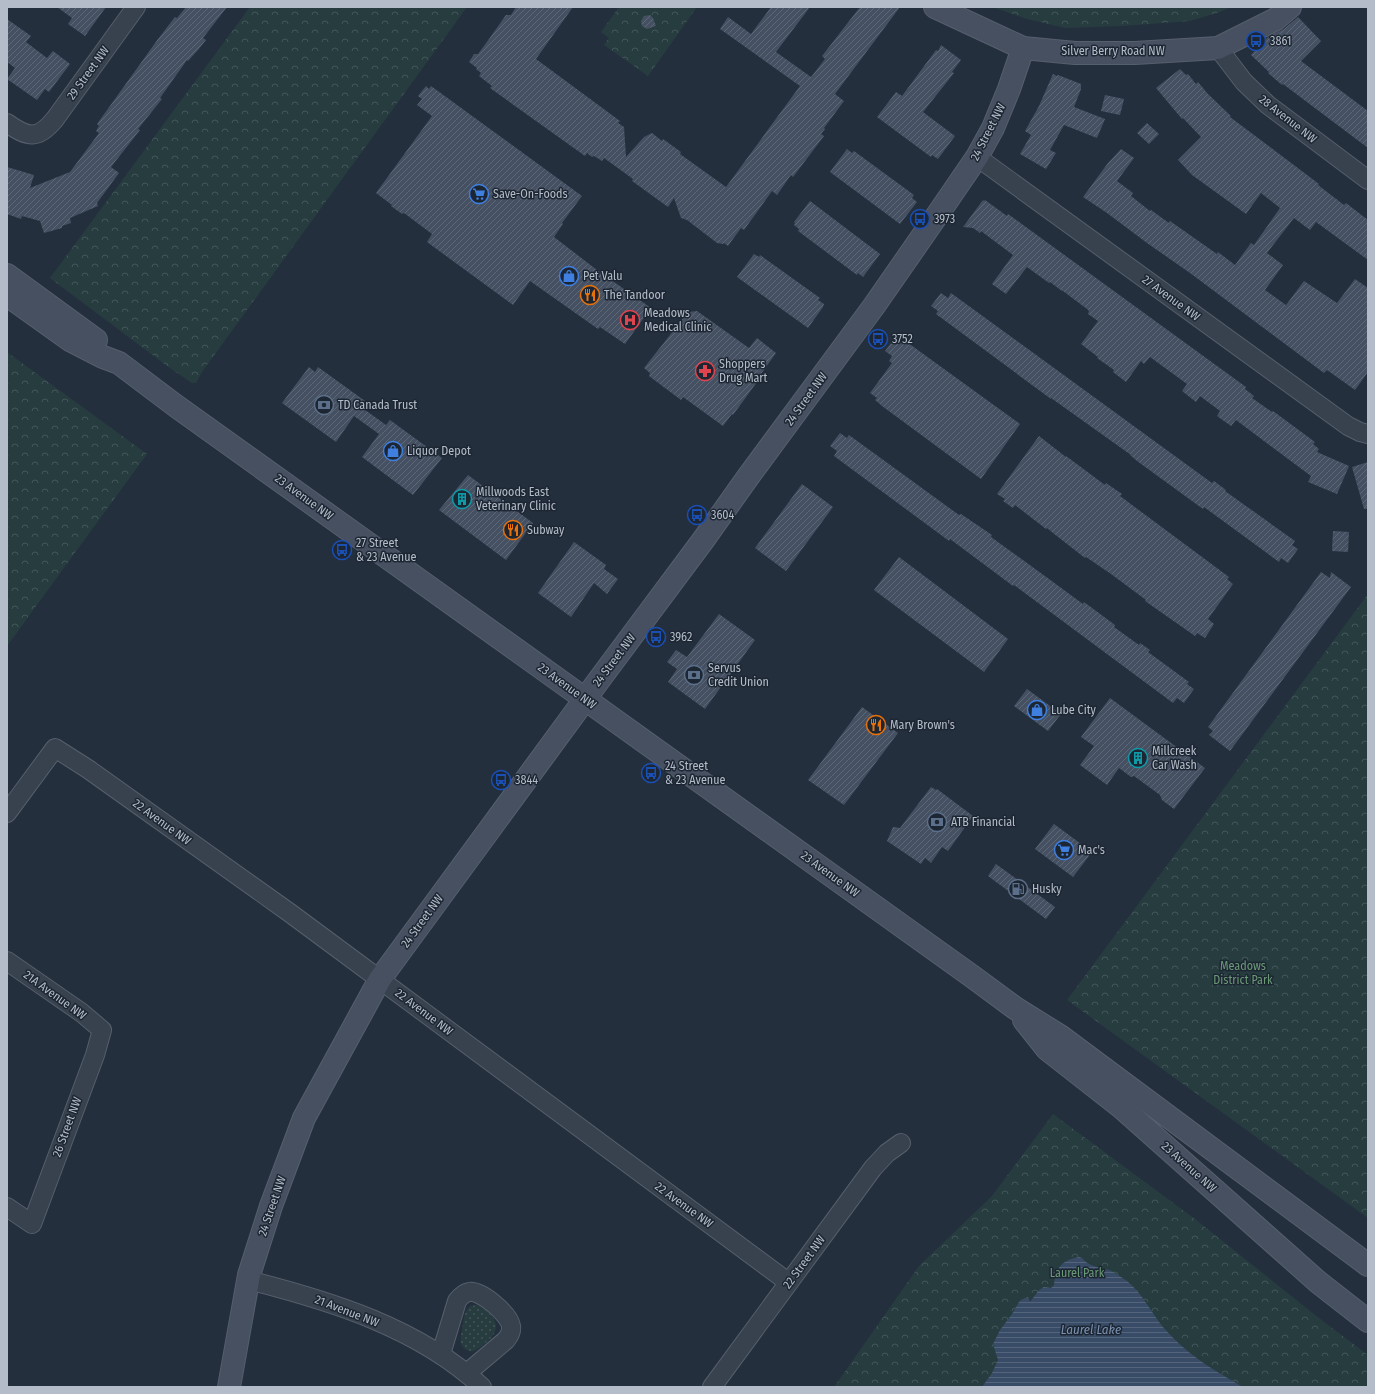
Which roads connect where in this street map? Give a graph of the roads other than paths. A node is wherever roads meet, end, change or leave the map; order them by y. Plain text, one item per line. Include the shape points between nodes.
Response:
1 (136, 7) edge
2 (935, 7) edge
3 (1290, 7) edge
4 (1023, 48) junction
5 (1218, 48) junction
6 (7, 123) edge
7 (977, 157) junction
8 (1368, 180) edge
9 (7, 275) edge
10 (7, 295) edge
11 (119, 363) junction
12 (1368, 434) edge
13 (585, 699) junction
14 (7, 813) edge
15 (7, 960) edge
16 (380, 979) junction
17 (1015, 1008) junction
18 (102, 1030) joint
19 (901, 1143) dead end
20 (7, 1207) edge
21 (1368, 1265) edge
22 (248, 1280) junction
23 (788, 1282) junction
24 (1342, 1302) junction
25 (1368, 1316) edge
26 (1368, 1321) edge
27 (441, 1354) junction
28 (467, 1373) junction
29 (229, 1387) edge
30 (482, 1387) edge
31 (712, 1387) edge

1 - 6 street, 29 Street NW via 44,131 36,135 28,134
2 - 4 main road, Silver Berry Road NW
3 - 5 main road, Silver Berry Road NW via 1276,19
4 - 5 main road, Silver Berry Road NW via 1075,53 1135,53
4 - 7 main road, 24 Street NW via 993,128
5 - 8 street, 28 Avenue NW via 1244,82 1268,105
7 - 12 street, 27 Avenue NW via 1348,426
7 - 13 main road, 24 Street NW via 874,306
9 - 11 main road, 23 Avenue NW via 113,353
10 - 11 main road, 23 Avenue NW via 70,340
11 - 13 main road, 23 Avenue NW
13 - 16 main road, 24 Street NW
13 - 17 main road, 23 Avenue NW
14 - 16 street, 22 Avenue NW via 56,748
15 - 18 street, 21A Avenue NW
16 - 22 main road, 24 Street NW via 304,1118 270,1206
16 - 23 street, 22 Avenue NW
17 - 21 main road, 23 Avenue NW via 1060,1036
17 - 24 main road, 23 Avenue NW via 1047,1049 1121,1107
18 - 20 street, 26 Street NW via 32,1224
19 - 23 street, 22 Street NW via 873,1168
22 - 27 street, 21 Avenue NW via 304,1294 350,1310
22 - 29 main road, 24 Street NW
23 - 31 street, 22 Street NW
24 - 25 main road
24 - 26 main road, 23 Avenue NW
27 - 28 street, 21 Avenue NW
27 - 28 street via 457,1301 469,1292 484,1296 507,1318 511,1324 510,1334
28 - 30 street, 21 Avenue NW

